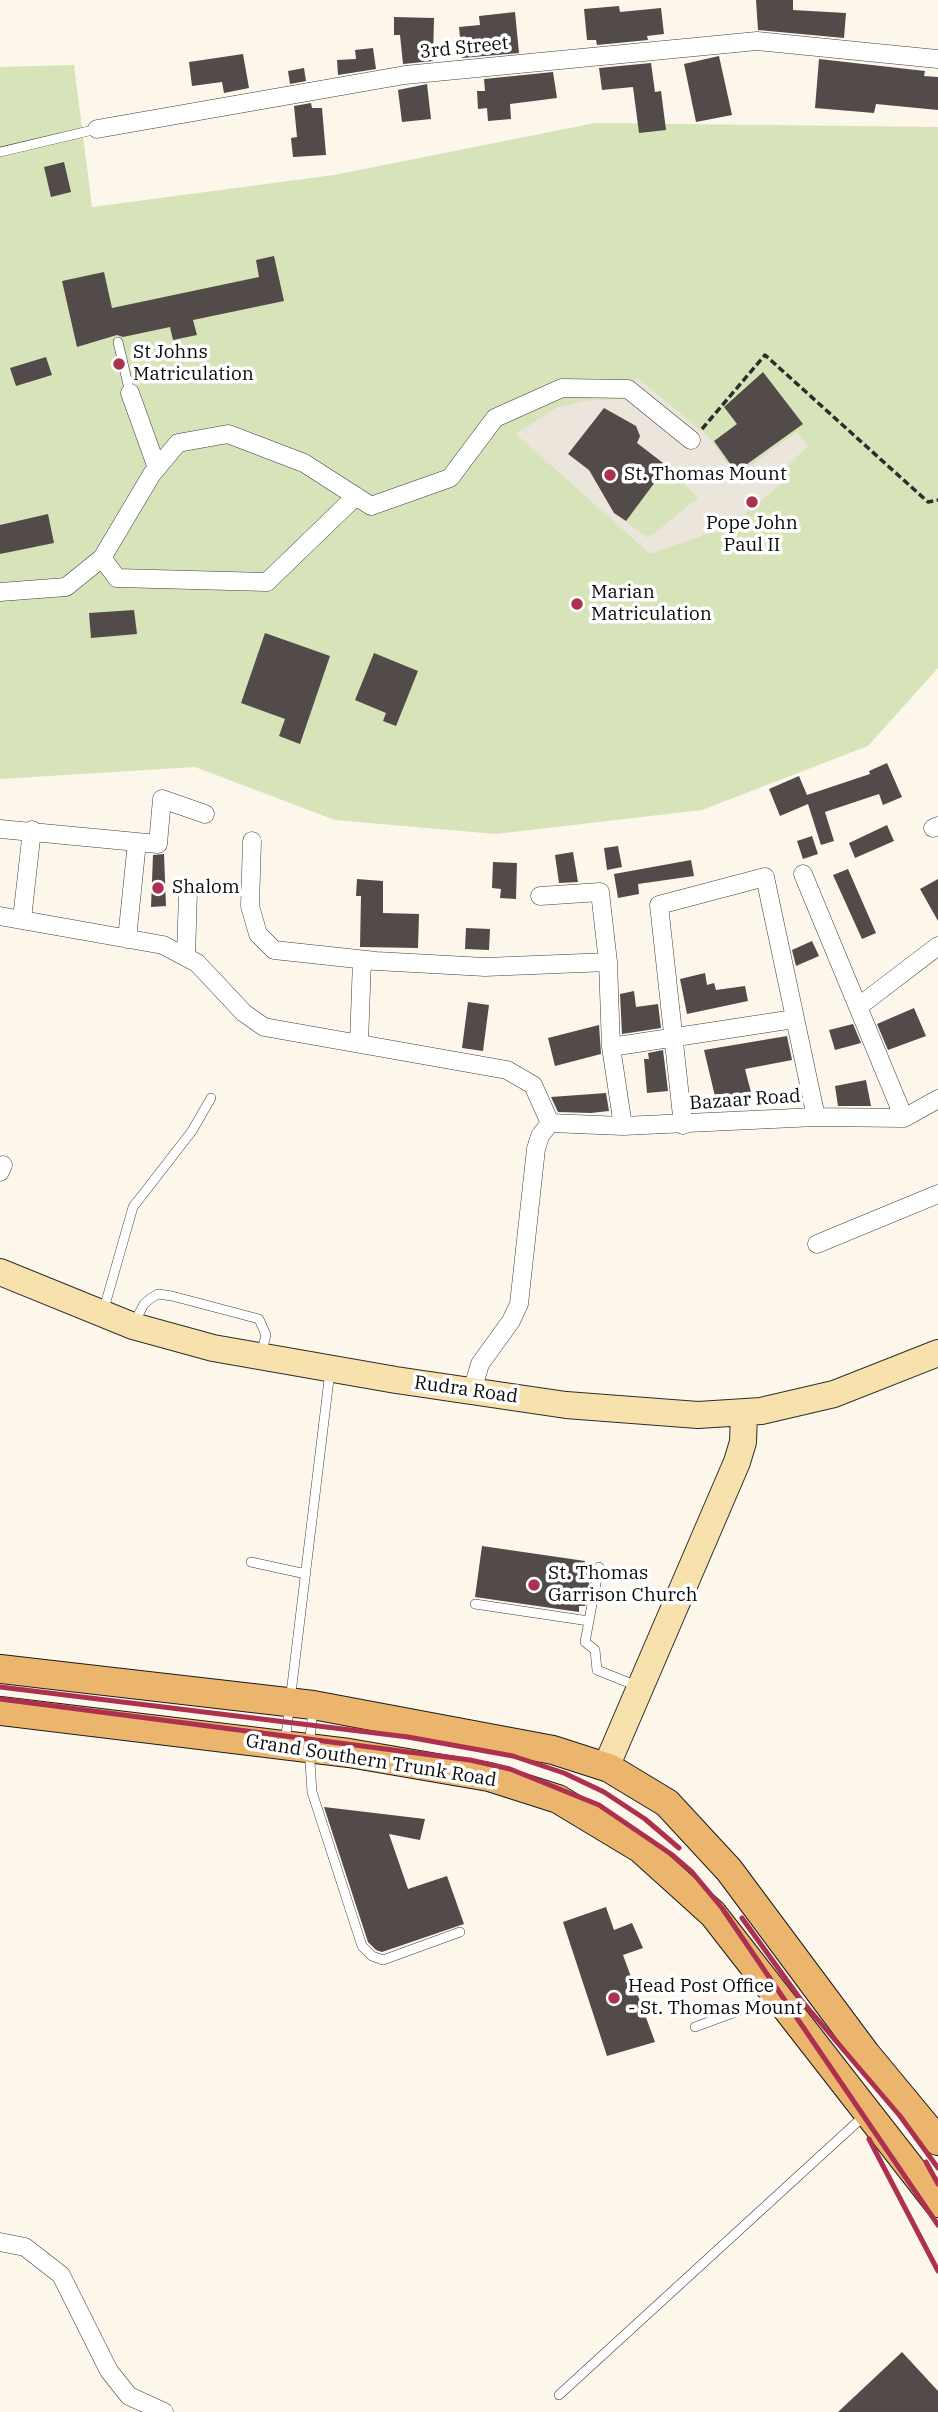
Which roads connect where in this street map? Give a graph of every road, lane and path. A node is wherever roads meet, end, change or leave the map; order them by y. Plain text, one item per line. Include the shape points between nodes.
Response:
1 (938, 59) edge
2 (97, 129) joint
3 (0, 152) edge
4 (118, 342) dead end
5 (130, 393) joint
6 (691, 440) joint
7 (157, 468) junction
8 (356, 496) junction
9 (938, 500) edge
10 (102, 558) junction
11 (0, 592) edge
12 (205, 814) dead end
13 (0, 829) edge
14 (32, 830) junction
15 (252, 841) dead end
16 (137, 842) junction
17 (803, 874) dead end
18 (188, 891) dead end
19 (540, 896) dead end
20 (0, 916) edge
21 (22, 919) junction
22 (127, 939) junction
23 (938, 946) edge
24 (186, 957) junction
25 (362, 960) junction
26 (608, 962) junction
27 (858, 1007) junction
28 (794, 1019) junction
29 (673, 1038) junction
30 (359, 1044) junction
31 (611, 1047) junction
32 (211, 1098) dead end
33 (938, 1099) edge
34 (816, 1117) junction
35 (904, 1118) junction
36 (550, 1122) junction
37 (683, 1125) junction
38 (623, 1126) junction
39 (938, 1194) edge
40 (817, 1244) dead end
41 (0, 1272) edge
42 (102, 1314) junction
43 (133, 1326) junction
44 (938, 1353) edge
45 (261, 1357) junction
46 (330, 1369) junction
47 (472, 1391) junction
48 (744, 1413) junction
49 (251, 1562) dead end
50 (599, 1567) dead end
51 (306, 1574) junction
52 (475, 1604) dead end
53 (589, 1621) junction
54 (0, 1669) edge
55 (640, 1687) junction
56 (302, 1703) junction
57 (0, 1711) edge
58 (354, 1712) junction
59 (297, 1746) junction
60 (349, 1754) junction
61 (606, 1767) junction
62 (460, 1932) dead end
63 (775, 1997) junction
64 (695, 2027) dead end
65 (869, 2112) junction
66 (938, 2141) edge
67 (938, 2203) edge
68 (0, 2242) edge
69 (559, 2395) dead end
70 (164, 2412) edge

1 - 2 street, 3rd Street via 757,41 405,75
2 - 3 lane, 3rd Street
4 - 5 lane
5 - 7 street
6 - 8 street via 628,389 562,388 495,418 450,478 371,506
6 - 9 path via 765,355 928,502
7 - 8 street via 178,443 228,435 304,463
7 - 10 street
8 - 10 street via 267,582 117,578
10 - 11 street via 66,587
12 - 16 street via 162,799 158,844
13 - 14 street
14 - 16 street
14 - 21 street
15 - 25 street via 250,906 258,934 274,950
16 - 22 street
17 - 27 street
18 - 24 street
19 - 26 street via 600,892
20 - 21 street
21 - 22 street
22 - 24 street via 163,945
23 - 27 street
24 - 30 street via 264,1027
25 - 26 street via 485,967
25 - 30 street
26 - 31 street
27 - 35 street
28 - 29 street
28 - 29 street via 765,877 659,905
28 - 34 street
29 - 31 street
29 - 37 street
30 - 36 street via 507,1069 533,1084
31 - 38 street
32 - 42 lane via 192,1131 133,1207
33 - 35 street, Bazaar Road
34 - 35 street, Bazaar Road
34 - 37 street, Bazaar Road
36 - 38 street, Bazaar Road
36 - 47 street via 536,1149 519,1304 480,1364
37 - 38 street, Bazaar Road
39 - 40 street
41 - 42 street, Rudra Road
42 - 43 street, Rudra Road
43 - 45 street, Rudra Road
43 - 45 lane via 150,1298 172,1296 259,1318 266,1335
44 - 48 street, Rudra Road via 834,1394
45 - 46 street, Rudra Road
46 - 47 street, Rudra Road
46 - 51 lane
47 - 48 street, Rudra Road via 566,1405 698,1415
48 - 55 street via 737,1462
49 - 51 lane
50 - 53 lane
51 - 56 lane
52 - 53 lane
53 - 55 lane via 585,1643 595,1650 597,1670
54 - 56 main road
55 - 61 street
56 - 58 main road
56 - 59 lane
56 - 59 lane
57 - 59 main road, Grand Southern Trunk Road
58 - 60 main road
58 - 61 main road via 553,1750
59 - 60 main road, Grand Southern Trunk Road
59 - 62 lane via 362,1946 383,1959
60 - 63 main road, Grand Southern Trunk Road via 489,1777 558,1799 651,1857 713,1914
61 - 66 main road via 667,1803 729,1870 866,2054
63 - 64 lane
63 - 65 main road, Grand Southern Trunk Road
65 - 67 main road, Grand Southern Trunk Road
65 - 69 lane
68 - 70 street via 25,2247 61,2275 109,2371 129,2396

